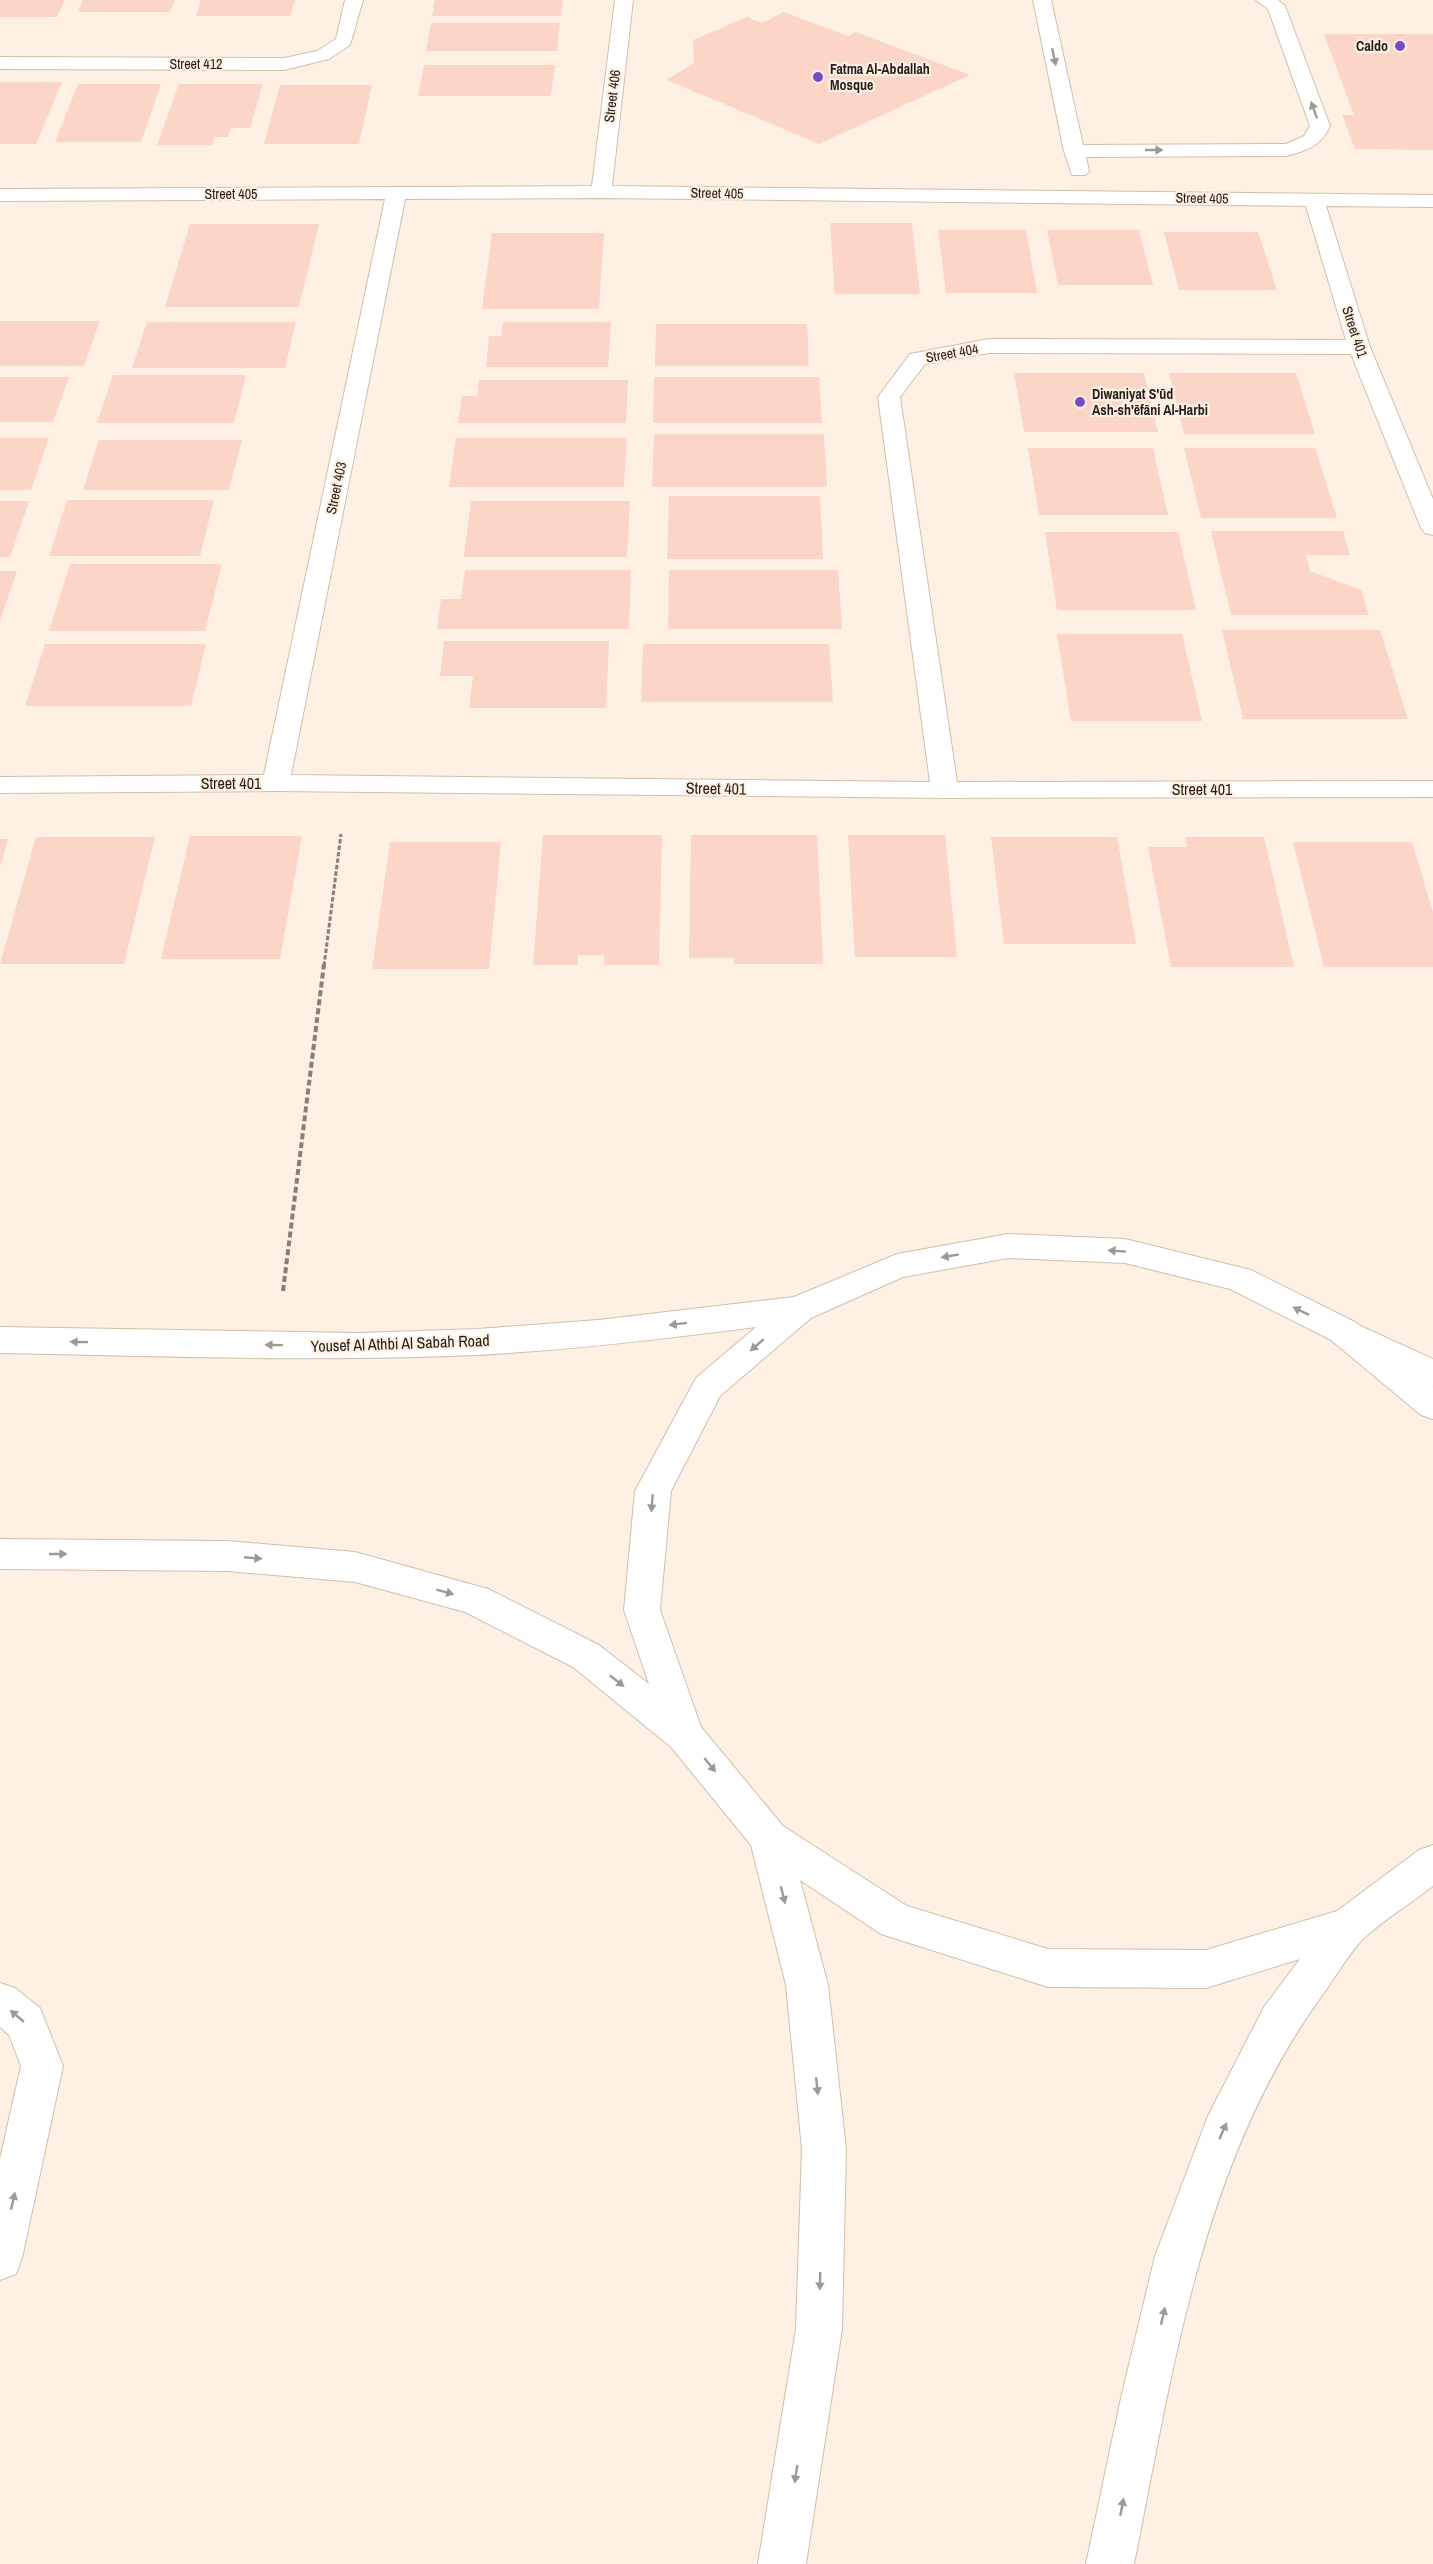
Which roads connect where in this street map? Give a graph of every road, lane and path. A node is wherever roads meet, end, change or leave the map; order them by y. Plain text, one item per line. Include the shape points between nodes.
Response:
1 (354, 0) edge
2 (624, 0) edge
3 (1042, 0) edge
4 (1265, 0) edge
5 (0, 63) edge
6 (1074, 151) junction
7 (1131, 174) junction
8 (601, 192) junction
9 (396, 194) junction
10 (0, 195) edge
11 (1085, 197) junction
12 (1314, 199) junction
13 (1433, 201) edge
14 (1359, 347) junction
15 (1433, 528) edge
16 (276, 783) junction
17 (347, 784) junction
18 (0, 785) edge
19 (1433, 789) edge
20 (945, 790) junction
21 (799, 1309) junction
22 (1343, 1331) junction
23 (0, 1340) edge
24 (277, 1345) junction
25 (1433, 1374) edge
26 (1433, 1406) edge
27 (0, 1554) edge
28 (685, 1735) junction
29 (769, 1838) junction
30 (1433, 1863) edge
31 (1349, 1926) junction
32 (0, 2002) edge
33 (0, 2258) edge
34 (782, 2564) edge
35 (1110, 2564) edge

1 - 5 main road, Street 412 via 344,41 323,55 284,64
2 - 8 main road, Street 406
3 -> 6 main road
7 -> 4 main road via 1286,150 1316,138 1320,126 1276,6
6 - 7 main road
6 - 11 main road
7 - 11 main road, Street 405
7 - 12 main road, Street 405
8 - 9 main road, Street 405
8 - 11 main road, Street 405
9 - 10 main road, Street 405
9 - 16 main road, Street 403
12 - 13 main road, Street 405
12 - 14 main road, Street 401
14 - 15 main road, Street 401
14 - 20 main road, Street 404 via 989,346 918,358 889,397
16 - 17 main road, Street 401
16 - 18 main road, Street 401
17 - 20 main road, Street 401
17 - 24 path
19 - 20 main road, Street 401
22 -> 21 main road via 1239,1280 1125,1251 1090,1249 1008,1246 897,1266
21 -> 24 main road, Yousef Al Athbi Al Sabah Road via 640,1329 478,1342
21 -> 28 main road via 708,1387 653,1491 642,1610
22 - 25 main road
22 - 26 main road
24 -> 23 main road, Yousef Al Athbi Al Sabah Road
27 -> 28 main road via 227,1556 355,1567 475,1600 586,1656
28 -> 29 main road
29 - 31 main road via 895,1922 1048,1968 1206,1969
29 -> 34 main road via 807,1985 824,2149 819,2329
30 - 31 main road
35 -> 31 main road via 1177,2256 1223,2131 1279,2020
33 -> 32 main road via 42,2066 25,2022

